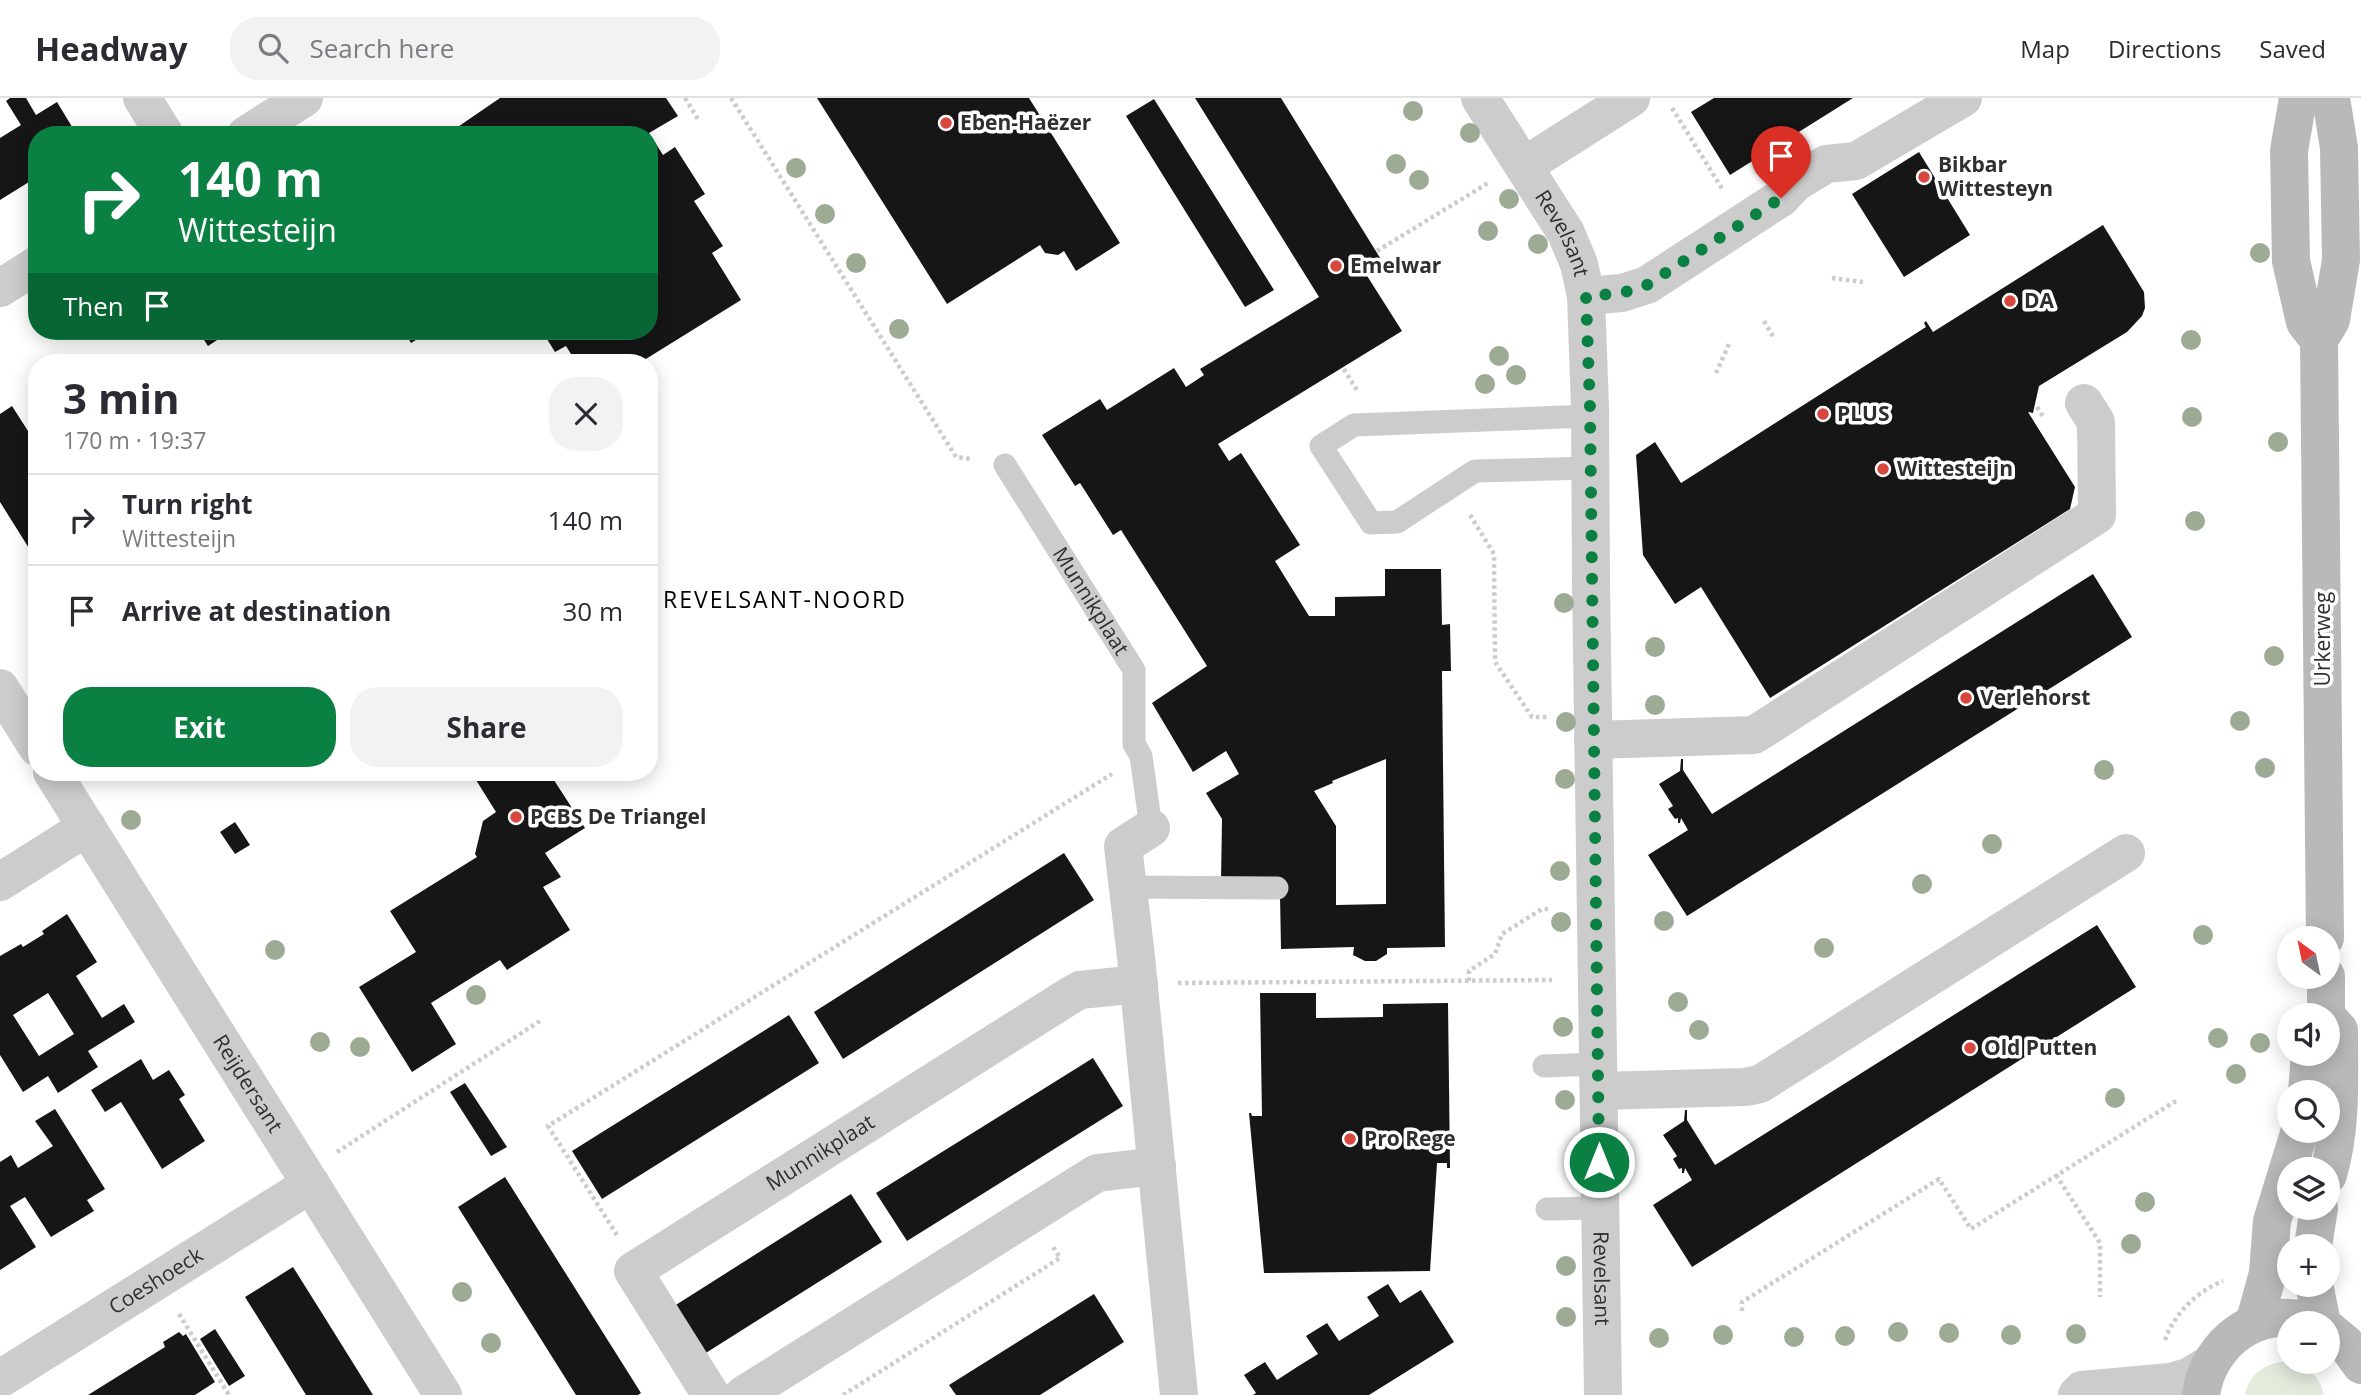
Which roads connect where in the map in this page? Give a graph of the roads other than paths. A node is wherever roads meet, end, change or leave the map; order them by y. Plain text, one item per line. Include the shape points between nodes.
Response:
1 (142, 98) edge
2 (304, 98) edge
3 (1480, 98) edge
4 (1631, 98) edge
5 (1963, 98) edge
6 (2298, 98) edge
7 (2331, 98) edge
8 (159, 126) edge
9 (260, 126) edge
10 (1524, 166) junction
11 (28, 271) edge
12 (0, 288) edge
13 (1586, 296) junction
14 (2319, 340) junction
15 (2084, 403) dead end
16 (1590, 416) junction
17 (1005, 465) dead end
18 (1590, 468) junction
19 (0, 688) edge
20 (28, 733) edge
21 (1593, 740) junction
22 (58, 781) edge
23 (87, 827) junction
24 (1151, 828) joint
25 (2126, 853) dead end
26 (0, 882) edge
27 (1129, 887) junction
28 (1277, 888) dead end
29 (2325, 926) edge
30 (1156, 984) junction
31 (1544, 1066) dead end
32 (2339, 1066) edge
33 (1599, 1078) junction
34 (2296, 1143) edge
35 (2332, 1157) edge
36 (1157, 1166) junction
37 (311, 1184) junction
38 (1600, 1208) junction
39 (1547, 1209) dead end
40 (2277, 1319) edge
41 (2254, 1324) junction
42 (2340, 1339) edge
43 (2361, 1365) edge
44 (0, 1379) edge
45 (2205, 1380) edge
46 (443, 1395) edge
47 (711, 1395) edge
48 (743, 1395) edge
49 (1179, 1395) edge
50 (1603, 1395) edge
51 (2077, 1395) edge

1 - 8 street
2 - 9 street
3 - 10 street, Revelsant
4 - 10 street
5 - 13 street via 1856,162 1825,163 1781,198 1647,285
6 - 14 main road, Urkerweg via 2289,150 2291,261 2305,322
7 - 14 main road, Urkerweg via 2339,148 2341,260 2331,320
10 - 13 street, Revelsant via 1566,233
11 - 12 street
13 - 16 street, Revelsant
14 - 29 main road, Urkerweg
15 - 21 street via 2096,422 2097,515 1754,735 1726,728
16 - 18 street, Revelsant
16 - 18 lane via 1354,425 1321,446 1371,523 1397,522 1475,471
17 - 24 lane, Munnikplaat via 1134,670 1134,744 1141,756
18 - 21 street, Revelsant
19 - 20 street
21 - 33 street, Revelsant
22 - 23 street, Reijdersant
23 - 26 street
23 - 37 street, Reijdersant
24 - 27 street, Munnikplaat via 1124,846
25 - 33 street via 1760,1084 1745,1087
27 - 28 lane
27 - 30 street, Munnikplaat
30 - 36 street, Munnikplaat
30 - 47 street, Munnikplaat via 1080,990 1070,995 633,1271
31 - 33 lane
32 - 35 main road via 2340,1108
33 - 38 street, Revelsant
34 - 41 main road via 2272,1221 2268,1273
36 - 48 street via 1097,1173
36 - 49 street, Munnikplaat
37 - 44 street, Coeshoeck
37 - 46 street, Reijdersant
38 - 39 lane
38 - 50 street, Revelsant
40 - 41 main road
41 - 45 main road via 2217,1351
42 - 43 main road
45 - 51 street via 2188,1377 2082,1390

